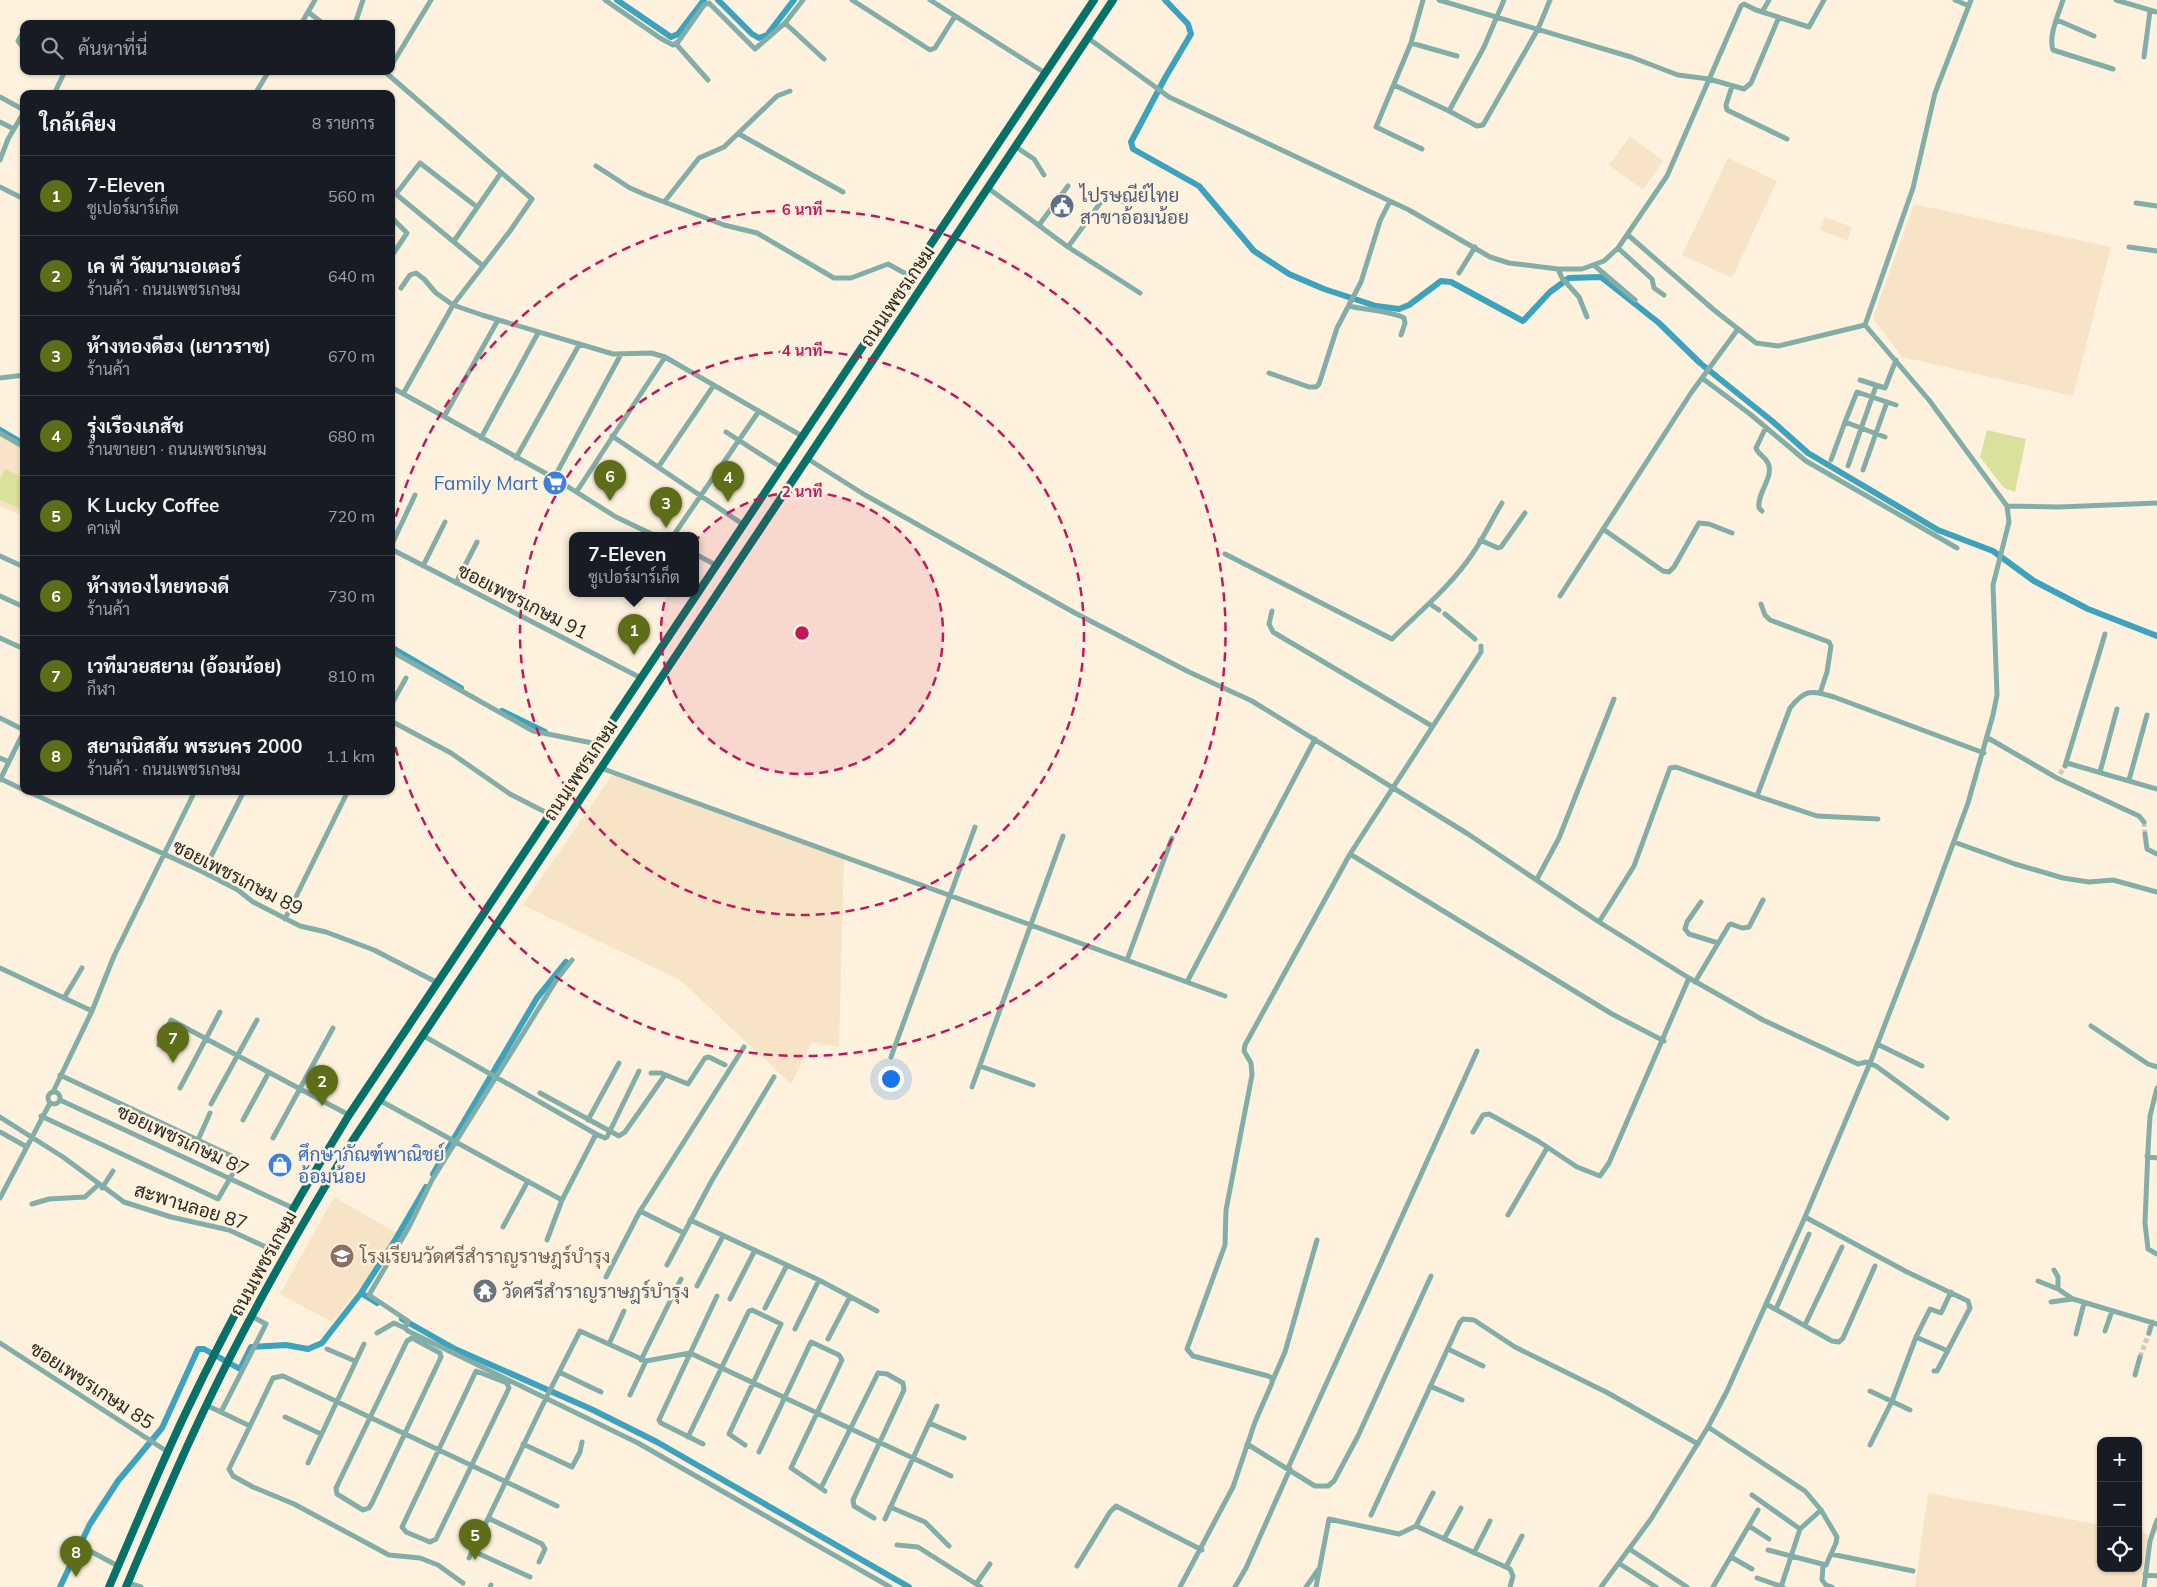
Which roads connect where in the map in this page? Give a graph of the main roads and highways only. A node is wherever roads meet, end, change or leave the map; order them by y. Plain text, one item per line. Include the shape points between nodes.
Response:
1 (1094, 0) edge
2 (1112, 0) edge
3 (699, 591) edge
4 (695, 597) edge
5 (326, 1152) junction
6 (341, 1159) junction
7 (293, 1208) junction
8 (308, 1215) junction
9 (280, 1232) junction
10 (294, 1239) junction
11 (127, 1585) edge
12 (109, 1587) edge

1 - 3 main road, ถนนเพชรเกษม
2 - 6 main road, ถนนเพชรเกษม
4 - 5 main road, ถนนเพชรเกษม
5 - 6 main road
5 - 7 main road, ถนนเพชรเกษม
6 - 8 main road, ถนนเพชรเกษม
7 - 8 main road
7 - 9 main road, ถนนเพชรเกษม
8 - 10 main road, ถนนเพชรเกษม
9 - 10 main road
9 - 12 main road, ถนนเพชรเกษม via 214,1356
10 - 11 main road, ถนนเพชรเกษม via 206,1405

